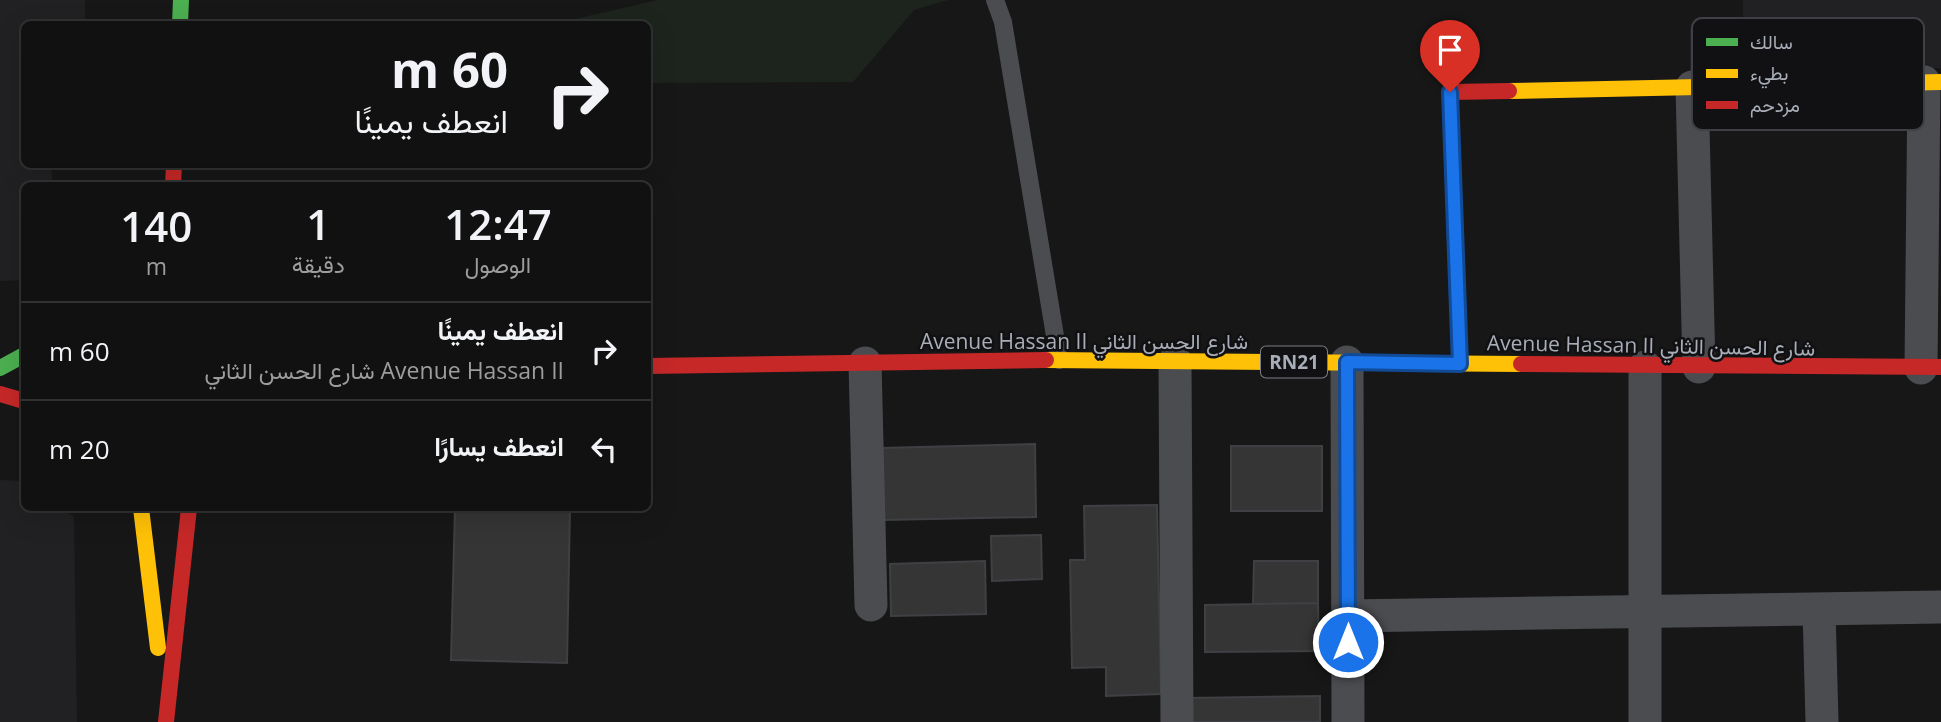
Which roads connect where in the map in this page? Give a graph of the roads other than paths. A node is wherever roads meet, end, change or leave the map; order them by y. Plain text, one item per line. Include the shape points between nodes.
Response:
1 (181, 0) edge
2 (995, 0) edge
3 (180, 21) edge
4 (1932, 82) edge
5 (1692, 87) edge
6 (1693, 130) edge
7 (21, 357) edge
8 (1059, 360) junction
9 (1175, 361) junction
10 (1347, 362) junction
11 (865, 363) junction
12 (1460, 364) junction
13 (651, 366) edge
14 (1645, 367) junction
15 (1699, 367) junction
16 (0, 368) edge
17 (1931, 368) edge
18 (0, 394) edge
19 (21, 400) edge
20 (141, 511) edge
21 (189, 511) edge
22 (871, 604) dead end
23 (1941, 607) edge
24 (1819, 608) junction
25 (1645, 611) junction
26 (1348, 616) junction
27 (166, 717) edge
28 (1177, 722) edge
29 (1348, 722) edge
30 (1645, 722) edge
31 (1822, 722) edge

1 - 3 main road
2 - 8 lane via 1003,22
4 - 17 street
5 - 12 main road via 1450,92
6 - 15 street
7 - 16 main road
8 - 9 main road, Avenue Hassan II شارع الحسن الثاني / RN21
8 - 11 main road, Avenue Hassan II شارع الحسن الثاني / RN21
9 - 10 main road, Avenue Hassan II شارع الحسن الثاني / RN21
9 - 28 street
10 - 12 main road, Avenue Hassan II شارع الحسن الثاني / RN21
10 - 26 street
11 - 13 main road, Avenue Hassan II شارع الحسن الثاني / RN21
11 - 22 street
12 - 14 main road, Avenue Hassan II شارع الحسن الثاني / RN21
14 - 15 main road, Avenue Hassan II شارع الحسن الثاني / RN21
14 - 25 street
15 - 17 main road, Avenue Hassan II شارع الحسن الثاني / RN21
18 - 19 main road
20 - 27 main road
21 - 27 main road
23 - 24 street
24 - 25 street
24 - 31 street
25 - 26 street
25 - 30 street
26 - 29 street

